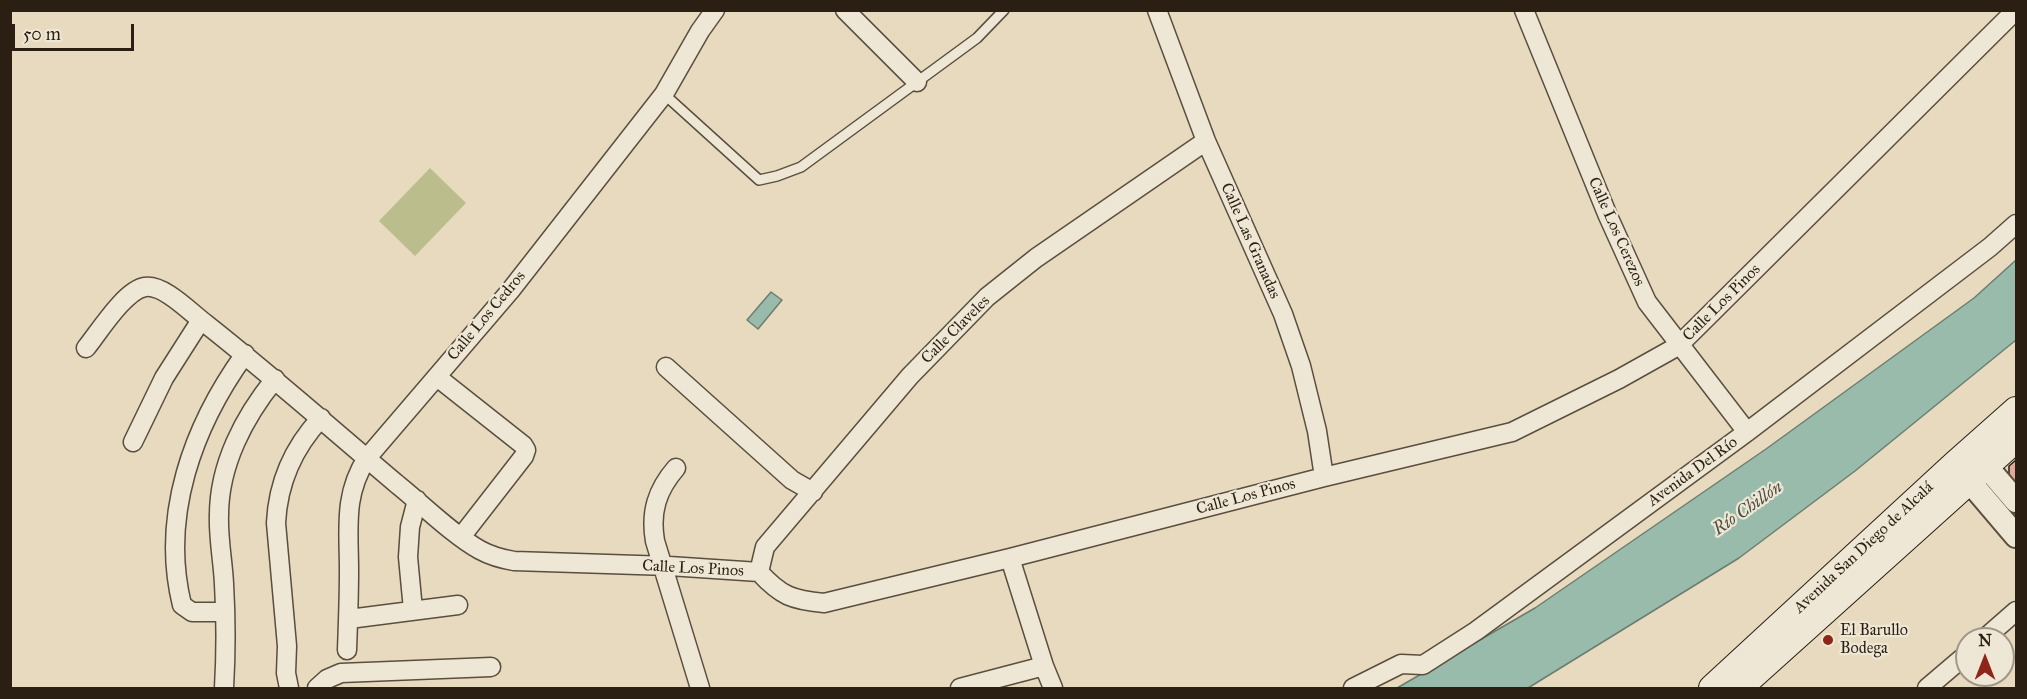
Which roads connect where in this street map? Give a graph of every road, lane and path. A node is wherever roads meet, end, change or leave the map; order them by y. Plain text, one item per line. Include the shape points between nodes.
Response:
1 (715, 10) edge
2 (845, 10) edge
3 (1004, 10) edge
4 (1156, 10) edge
5 (1524, 10) edge
6 (2016, 10) edge
7 (917, 82) junction
8 (664, 94) junction
9 (1206, 141) junction
10 (2016, 224) edge
11 (201, 320) junction
12 (1678, 345) junction
13 (86, 348) dead end
14 (245, 354) junction
15 (666, 367) dead end
16 (437, 377) junction
17 (275, 379) junction
18 (2016, 410) edge
19 (321, 418) junction
20 (1747, 432) junction
21 (2016, 439) edge
22 (133, 442) dead end
23 (367, 458) junction
24 (1970, 466) junction
25 (676, 468) dead end
26 (1324, 477) junction
27 (813, 492) junction
28 (417, 500) junction
29 (2016, 501) edge
30 (2016, 536) edge
31 (461, 537) junction
32 (1010, 558) junction
33 (663, 566) junction
34 (759, 572) junction
35 (458, 605) dead end
36 (413, 610) junction
37 (2016, 611) edge
38 (225, 612) junction
39 (349, 619) junction
40 (1998, 627) edge
41 (347, 650) dead end
42 (1955, 664) edge
43 (1044, 666) junction
44 (491, 667) dead end
45 (224, 688) edge
46 (289, 688) edge
47 (317, 688) edge
48 (700, 688) edge
49 (960, 688) edge
50 (1053, 688) edge
51 (1353, 688) edge
52 (1712, 688) edge
53 (1739, 688) edge
54 (1927, 688) edge

1 - 8 street, Calle Los Cedros
2 - 7 street
3 - 7 lane via 977,38
4 - 9 street, Calle Las Granadas
5 - 12 street, Calle Los Cerezos via 1647,302
6 - 12 street, Calle Los Pinos
7 - 8 lane via 801,167 759,180
8 - 16 street, Calle Los Cedros via 510,291
9 - 26 street, Calle Las Granadas via 1283,314 1301,366
9 - 27 street, Calle Claveles via 1036,258 987,297 910,376
10 - 20 street, Avenida Del Río
11 - 13 street, Calle Los Pinos via 162,290 144,287 128,295
11 - 14 street, Calle Los Pinos
11 - 22 street via 164,378
12 - 20 street, Calle Los Cerezos
12 - 26 street, Calle Los Pinos via 1512,432
14 - 17 street, Calle Los Pinos
14 - 38 street via 219,394 197,440 175,530 175,570 182,605 192,612
15 - 27 street via 792,480
16 - 23 street, Calle Los Cedros
16 - 31 street via 526,450
17 - 19 street, Calle Los Pinos
17 - 38 street via 243,426 224,479 219,516
18 - 24 main road, Avenida San Diego de Alcalá
19 - 23 street, Calle Los Pinos
19 - 46 street via 290,461 277,506
20 - 51 street, Avenida Del Río via 1476,632 1423,665 1401,664
21 - 24 main road, Avenida San Diego de Alcalá
23 - 28 street, Calle Los Pinos
23 - 39 street, Calle Los Cedros via 351,490
24 - 29 street
24 - 30 street
24 - 52 main road, Avenida San Diego de Alcalá
24 - 53 main road, Avenida San Diego de Alcalá
25 - 33 street via 658,494 653,516
26 - 32 street, Calle Los Pinos
27 - 34 street, Calle Claveles via 765,548
28 - 31 street, Calle Los Pinos
28 - 36 street via 408,557
31 - 33 street, Calle Los Pinos via 491,556 514,561
32 - 34 street, Calle Los Pinos via 824,603 797,600 779,591
32 - 43 street
33 - 34 street, Calle Los Pinos
33 - 48 street
35 - 36 street
36 - 39 street
37 - 40 street
38 - 45 street
39 - 41 street, Calle Los Cedros
42 - 54 street
43 - 49 street
43 - 50 street
44 - 47 street via 341,673

